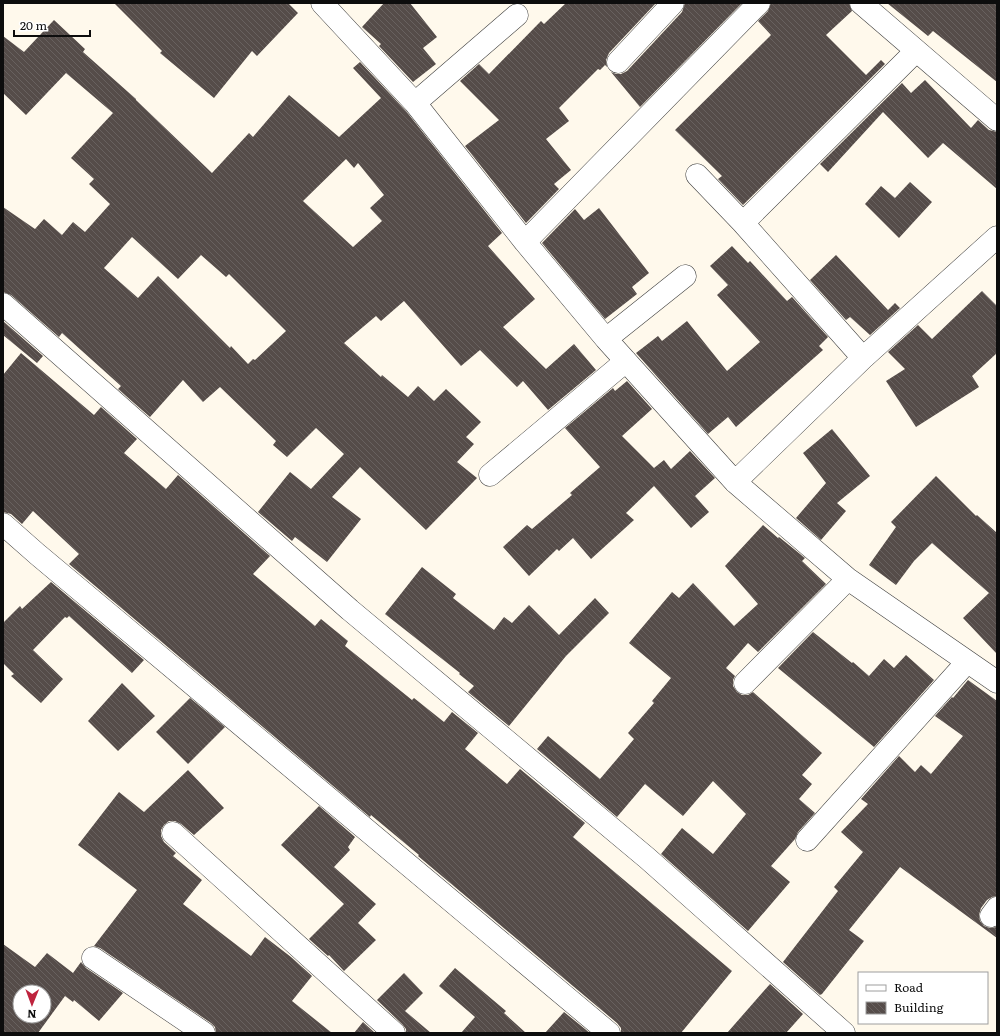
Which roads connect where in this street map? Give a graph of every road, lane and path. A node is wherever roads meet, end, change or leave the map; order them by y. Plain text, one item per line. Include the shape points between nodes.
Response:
1 (322, 3) edge
2 (672, 3) edge
3 (759, 3) edge
4 (861, 3) edge
5 (517, 15) dead end
6 (916, 51) junction
7 (618, 62) dead end
8 (415, 103) junction
9 (997, 120) edge
10 (698, 175) dead end
11 (743, 223) junction
12 (997, 237) edge
13 (525, 242) junction
14 (685, 276) dead end
15 (3, 304) edge
16 (606, 338) junction
17 (863, 358) junction
18 (626, 361) junction
19 (490, 475) dead end
20 (735, 482) junction
21 (3, 524) edge
22 (848, 579) junction
23 (967, 662) junction
24 (995, 678) edge
25 (745, 683) dead end
26 (173, 832) dead end
27 (807, 840) dead end
28 (93, 958) dead end
29 (204, 1033) edge
30 (394, 1033) edge
31 (609, 1033) edge
32 (844, 1033) edge

1 - 8 street
2 - 7 street
3 - 13 street
4 - 6 street
5 - 8 street
6 - 9 street
6 - 11 street
8 - 13 street
10 - 11 street
11 - 17 street
12 - 17 street
13 - 16 street
14 - 16 street
15 - 32 street via 350,610 647,858
16 - 18 street
17 - 20 street
18 - 19 street
18 - 20 street
20 - 22 street
21 - 31 street
22 - 23 street
22 - 25 street
23 - 24 street
23 - 27 street
26 - 30 street
28 - 29 street

